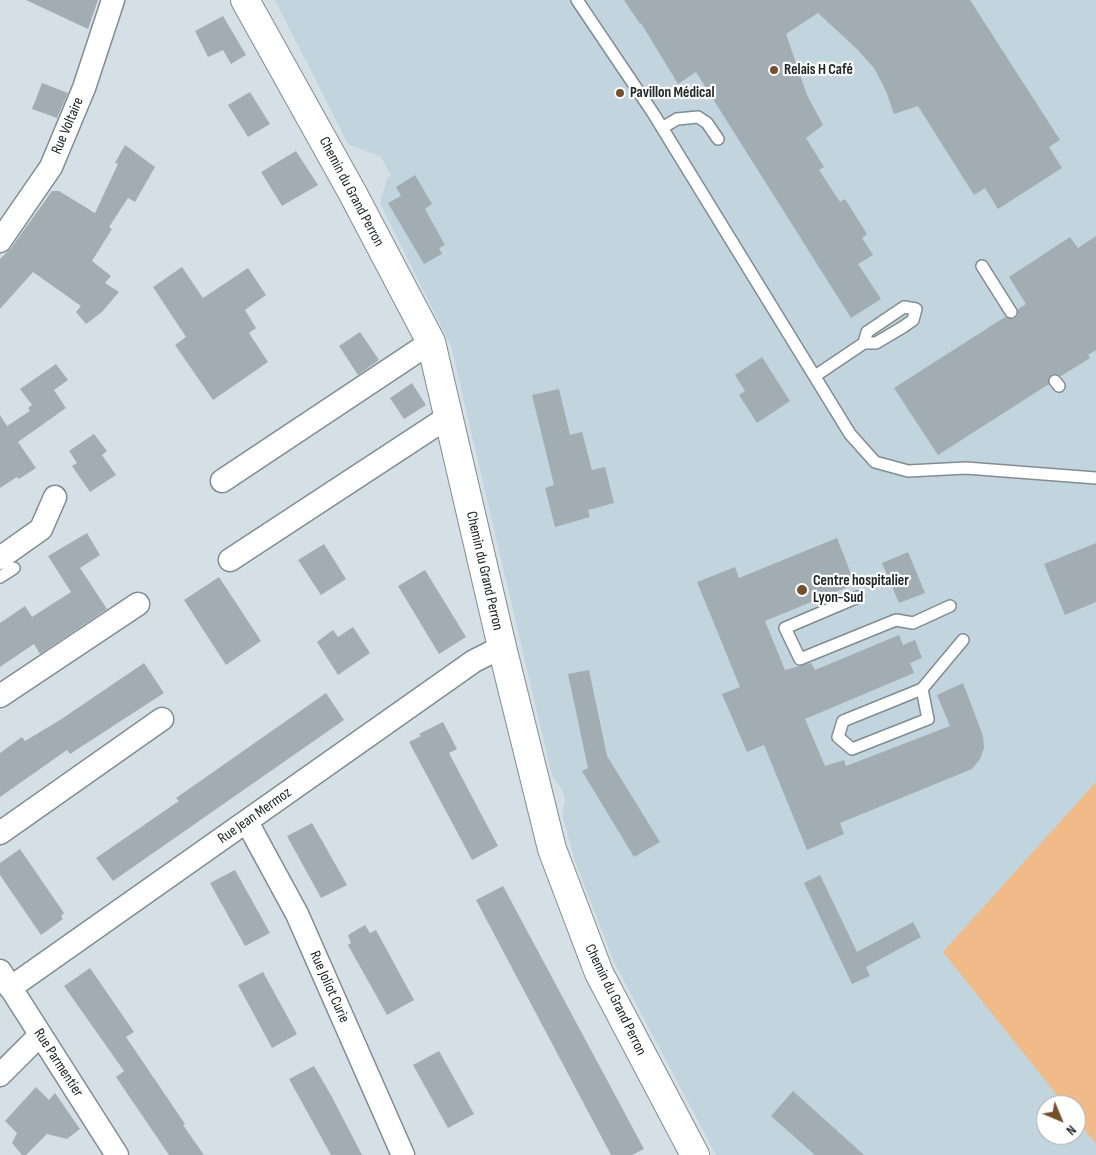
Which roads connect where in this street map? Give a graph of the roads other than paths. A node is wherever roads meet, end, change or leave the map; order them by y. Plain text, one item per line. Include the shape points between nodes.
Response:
1 (113, 0) edge
2 (244, 0) edge
3 (577, 0) edge
4 (662, 128) junction
5 (718, 139) dead end
6 (0, 241) edge
7 (982, 266) dead end
8 (1011, 312) dead end
9 (431, 342) junction
10 (864, 343) dead end
11 (815, 376) junction
12 (448, 417) junction
13 (1096, 478) edge
14 (222, 481) dead end
15 (55, 497) dead end
16 (230, 560) dead end
17 (7, 563) edge
18 (0, 577) edge
19 (858, 597) dead end
20 (138, 604) dead end
21 (950, 606) dead end
22 (963, 640) dead end
23 (502, 647) junction
24 (922, 688) junction
25 (0, 696) edge
26 (162, 718) dead end
27 (247, 822) junction
28 (0, 833) edge
29 (5, 980) edge
30 (40, 1035) junction
31 (0, 1075) edge
32 (117, 1155) edge
33 (403, 1155) edge
34 (695, 1155) edge

1 - 6 street, Rue Voltaire via 84,88 51,167
2 - 9 street, Chemin du Grand Perron via 352,192
3 - 4 lane
4 - 5 lane via 676,119 698,117 707,123
4 - 11 lane
7 - 8 lane
9 - 12 street, Chemin du Grand Perron
9 - 14 street
10 - 11 lane
11 - 13 lane via 850,434 875,462 908,471 966,468
12 - 16 street
12 - 23 street, Chemin du Grand Perron
15 - 17 street via 41,529
17 - 18 lane
19 - 21 lane via 785,628 800,659 896,620 913,623
20 - 25 street
22 - 24 lane
23 - 27 street, Rue Jean Mermoz via 474,661
23 - 34 street, Chemin du Grand Perron via 552,849 577,920 599,973
24 - 24 lane via 843,721 838,737 852,749 928,719
26 - 28 street
27 - 29 street, Rue Jean Mermoz
27 - 33 street, Rue Joliot Curie via 297,914
29 - 30 street, Rue Parmentier
30 - 31 street
30 - 32 street, Rue Parmentier

